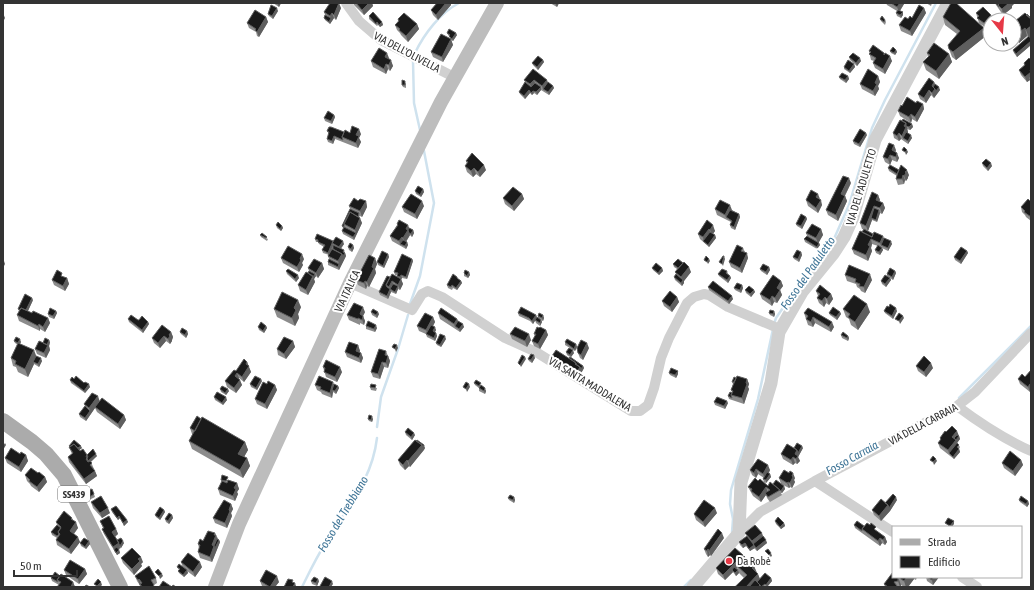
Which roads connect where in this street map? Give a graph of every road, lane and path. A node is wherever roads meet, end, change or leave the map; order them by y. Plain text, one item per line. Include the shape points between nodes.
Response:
1 (346, 3) edge
2 (496, 3) edge
3 (948, 3) edge
4 (456, 78) junction
5 (350, 283) junction
6 (776, 327) junction
7 (1031, 333) edge
8 (957, 406) junction
9 (3, 421) edge
10 (1031, 451) edge
11 (815, 481) junction
12 (892, 531) edge
13 (739, 533) junction
14 (964, 578) edge
15 (120, 587) edge
16 (216, 587) edge
17 (693, 587) edge
18 (977, 587) edge

1 - 4 street, VIA DELL'OLIVELLA via 359,21 381,40
2 - 4 main road, VIA ITALICA
3 - 6 street, VIA DEL PADULETTO via 875,140 853,217 844,237
4 - 5 main road, VIA ITALICA via 441,102
5 - 6 street, VIA SANTA MADDALENA via 409,309 415,308 422,294 428,291 442,297 505,338 536,352 631,411 640,411 648,405 669,338 687,303 694,297 709,295 728,308
5 - 16 main road, VIA ITALICA via 239,524
6 - 13 street, VIA DEL PADULETTO via 779,332 771,383 741,482
7 - 8 street, VIA DELLA CARRAIA via 975,392
8 - 10 street via 989,430
8 - 11 street, VIA DELLA CARRAIA
9 - 15 main road, SS439 via 32,442 62,471
11 - 12 street
11 - 13 street, VIA DELLA CARRAIA via 760,512
13 - 17 street
14 - 18 street

